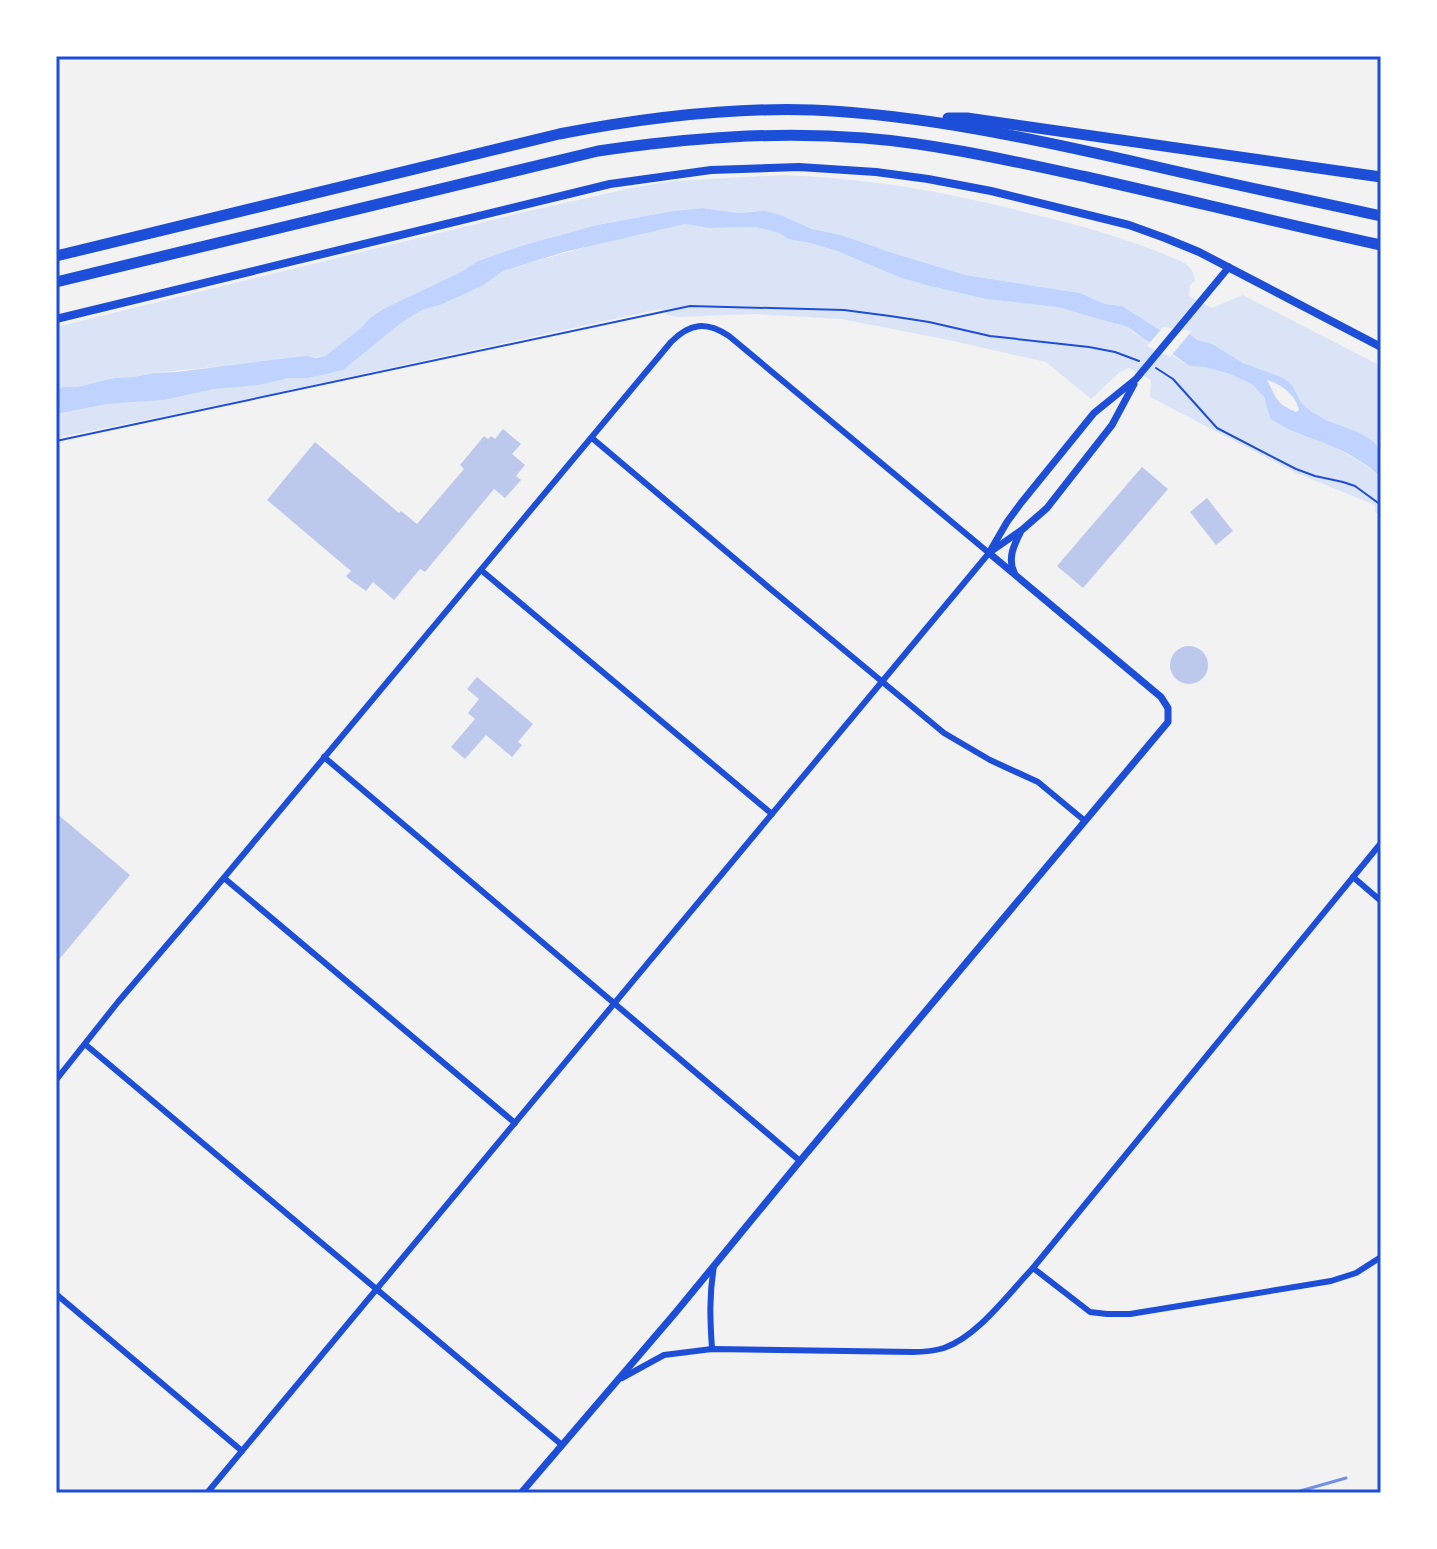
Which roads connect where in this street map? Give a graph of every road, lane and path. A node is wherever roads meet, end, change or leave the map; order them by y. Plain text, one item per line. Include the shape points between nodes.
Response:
1 (915, 119) junction
2 (1381, 177) edge
3 (1381, 216) edge
4 (1381, 245) edge
5 (56, 256) edge
6 (1229, 267) junction
7 (56, 282) edge
8 (56, 319) edge
9 (1381, 347) edge
10 (1142, 362) dead end
11 (1152, 365) dead end
12 (1136, 379) junction
13 (592, 438) junction
14 (56, 441) edge
15 (1381, 505) edge
16 (1023, 529) junction
17 (989, 553) junction
18 (481, 570) junction
19 (1017, 577) junction
20 (883, 682) junction
21 (324, 757) junction
22 (772, 814) junction
23 (1085, 821) junction
24 (1381, 843) edge
25 (1353, 877) junction
26 (224, 878) junction
27 (1381, 901) edge
28 (614, 1004) junction
29 (86, 1045) junction
30 (56, 1080) edge
31 (515, 1123) junction
32 (800, 1161) junction
33 (1381, 1257) edge
34 (714, 1266) junction
35 (1033, 1268) junction
36 (377, 1290) junction
37 (56, 1294) edge
38 (712, 1349) junction
39 (615, 1382) junction
40 (562, 1445) junction
41 (242, 1451) junction
42 (207, 1493) edge
43 (521, 1493) edge

1 - 2 highway via 967,118
1 - 3 highway
1 - 5 highway via 771,110 610,124
4 - 7 highway via 949,149 865,138 768,134 598,151
6 - 8 main road via 1129,225 991,191 876,172 747,168 591,188
6 - 9 main road
6 - 12 street
10 - 14 path via 1089,347 990,336 890,316 690,306
11 - 15 path via 1173,379 1217,428 1308,474 1355,486
12 - 16 street via 1112,425 1047,508
12 - 17 street via 1094,413 1007,522
13 - 17 street via 671,342 687,329 717,328
13 - 18 street
13 - 20 street
16 - 17 street
16 - 19 street via 1011,555
17 - 19 street
17 - 20 street
18 - 21 street
18 - 22 street
19 - 23 street via 1168,708 1168,722
20 - 22 street
20 - 23 street via 958,742 1038,782
21 - 26 street
21 - 28 street
22 - 28 street
23 - 32 street
24 - 25 street
25 - 27 street
25 - 35 street
26 - 29 street
26 - 31 street
28 - 31 street
28 - 32 street
29 - 30 street
29 - 36 street
31 - 36 street
32 - 34 street
33 - 35 street via 1331,1281 1115,1315 1090,1312
34 - 38 street via 709,1303
34 - 39 street
35 - 38 street via 977,1327 943,1348
36 - 40 street
36 - 41 street
37 - 41 street
38 - 39 street via 664,1355
39 - 40 street
40 - 43 street
41 - 42 street

